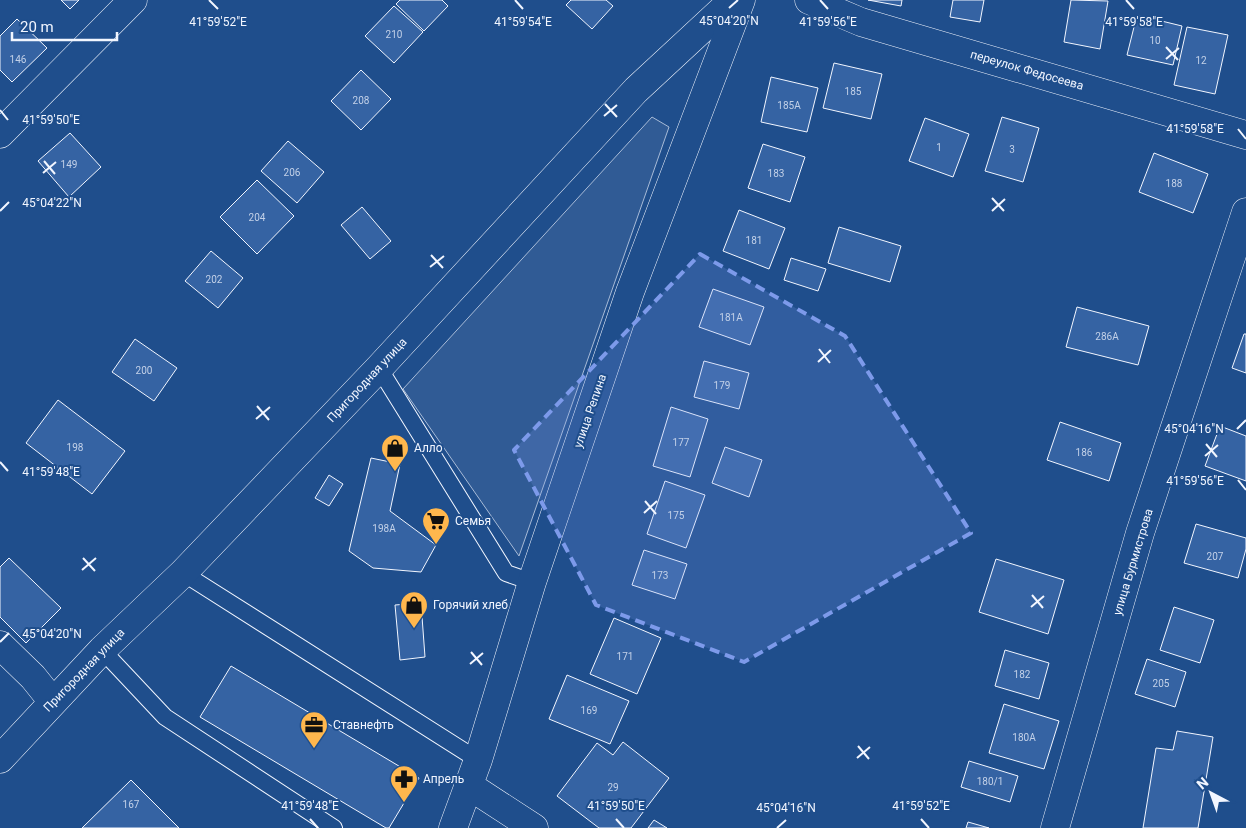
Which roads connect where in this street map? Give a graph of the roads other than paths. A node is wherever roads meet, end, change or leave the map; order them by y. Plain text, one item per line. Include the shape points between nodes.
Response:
1 (133, 0) edge
2 (733, 0) edge
3 (741, 0) edge
4 (810, 0) edge
5 (0, 134) edge
6 (1246, 135) edge
7 (1246, 212) edge
8 (379, 368) junction
9 (183, 573) junction
10 (532, 582) junction
11 (0, 645) edge
12 (102, 650) junction
13 (53, 702) junction
14 (0, 759) edge
15 (478, 760) junction
16 (468, 785) junction
17 (334, 828) edge
18 (453, 828) edge
19 (534, 828) edge
20 (1055, 828) edge

1 - 5 street
2 - 8 street, Пригородная улица via 636,90
3 - 10 street, улица Репина via 630,292
4 - 6 street, переулок Федосеева via 861,22
7 - 20 street, улица Бурмистрова via 1140,533
8 - 9 street, Пригородная улица
8 - 10 lane via 506,573
9 - 12 street, Пригородная улица
9 - 15 lane
10 - 15 street, улица Репина
11 - 13 street
12 - 13 street, Пригородная улица
12 - 17 lane via 165,717
13 - 14 street, Пригородная улица
15 - 16 street, улица Репина
16 - 18 street, улица Репина
16 - 19 street

